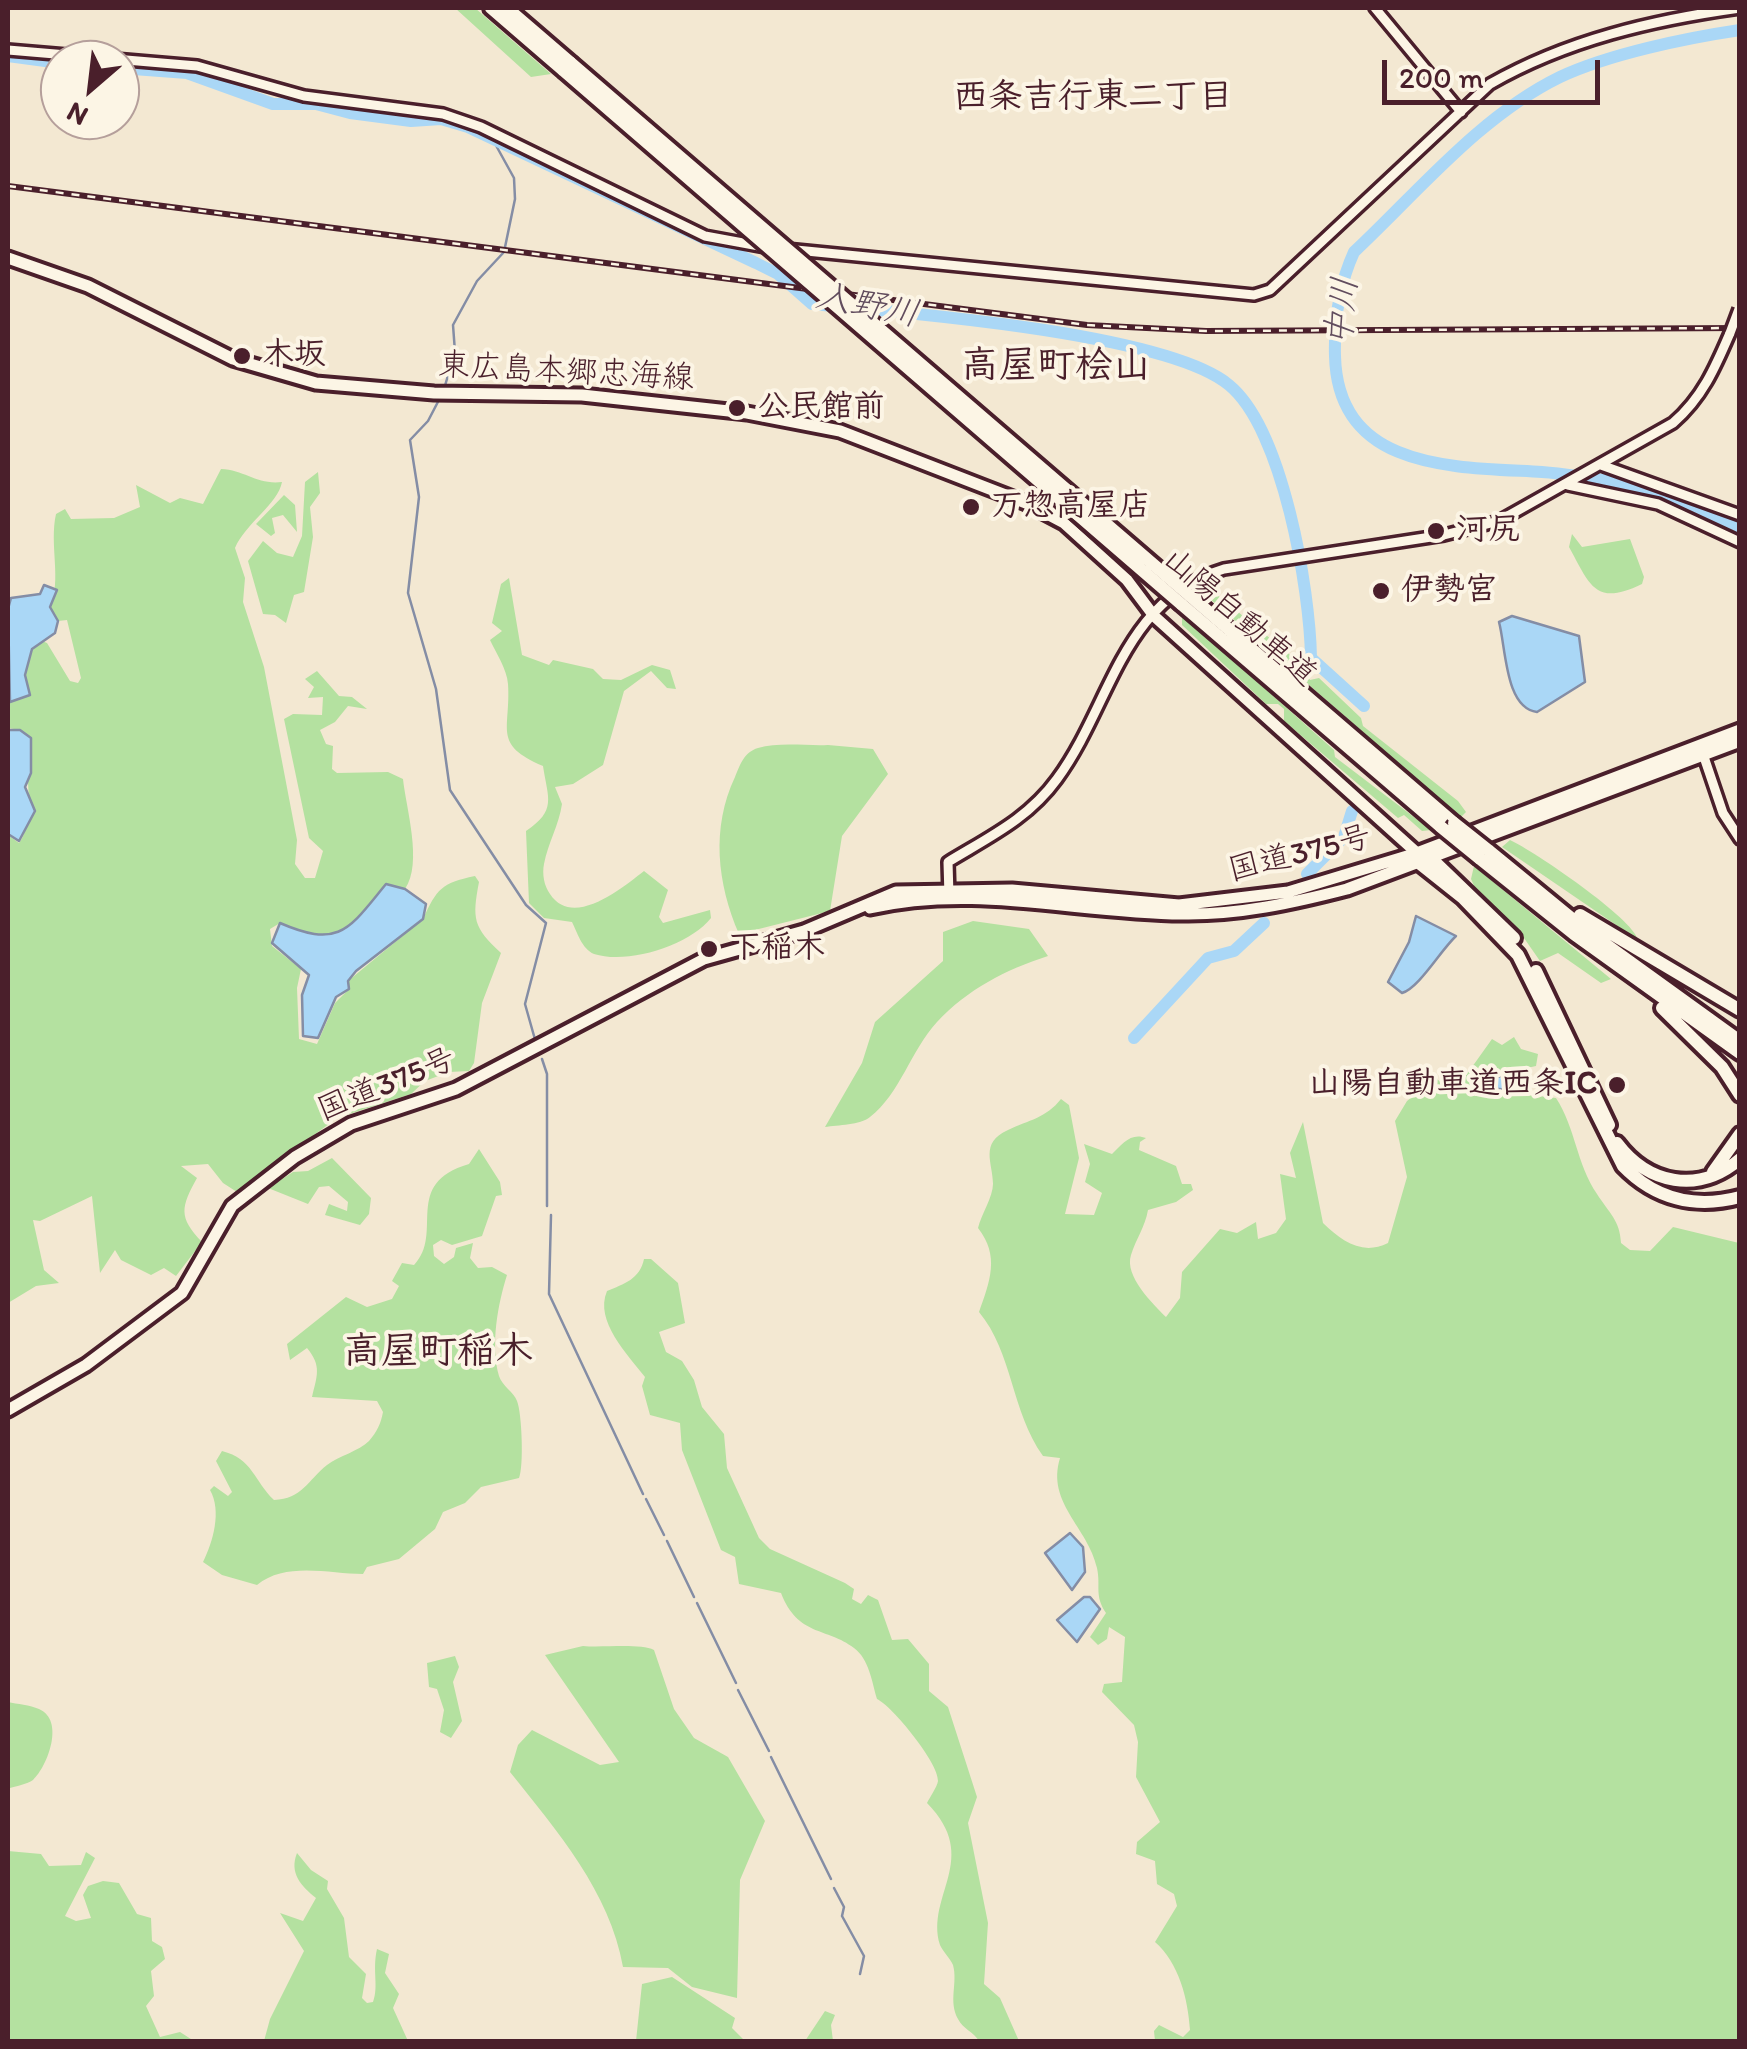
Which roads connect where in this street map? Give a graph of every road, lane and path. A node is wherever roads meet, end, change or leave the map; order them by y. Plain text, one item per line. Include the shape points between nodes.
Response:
1 (491, 8) edge
2 (507, 8) edge
3 (1374, 8) edge
4 (1740, 8) edge
5 (8, 50) edge
6 (567, 67) junction
7 (1461, 112) junction
8 (8, 258) edge
9 (1739, 309) edge
10 (1596, 467) junction
11 (1568, 484) junction
12 (1740, 516) edge
13 (1740, 542) edge
14 (1154, 616) junction
15 (1740, 730) edge
16 (1740, 740) edge
17 (1703, 754) junction
18 (1740, 818) edge
19 (1728, 823) junction
20 (1740, 839) edge
21 (1483, 854) junction
22 (1422, 858) junction
23 (949, 892) junction
24 (1613, 963) junction
25 (1740, 1010) edge
26 (1740, 1040) edge
27 (1740, 1054) edge
28 (1740, 1096) edge
29 (1740, 1134) edge
30 (1740, 1160) edge
31 (1707, 1177) junction
32 (1740, 1189) edge
33 (1740, 1197) edge
34 (1708, 1202) junction
35 (8, 1410) edge

1 - 6 highway, 山陽自動車道
2 - 6 highway, 山陽自動車道
3 - 7 street
4 - 7 street via 1616,32 1513,72
5 - 7 street via 184,64 304,96 444,114 730,244 1254,295 1270,290
6 - 21 highway, 山陽自動車道, bridge
8 - 14 main road, 東広島本郷忠海線 via 88,286 233,359 280,375 352,389 600,396 840,431 1064,524 1127,580
9 - 10 street, bridge via 1692,406
10 - 11 street
10 - 12 street
11 - 13 street via 1658,504
11 - 14 street via 1474,529 1224,569 1194,579
14 - 22 main road, 東広島本郷忠海線
14 - 23 street via 1122,653 1055,782 1010,827 948,862
15 - 22 main road, 国道375号
16 - 17 main road, 国道375号
17 - 19 street
17 - 22 main road, 国道375号
18 - 19 street
19 - 20 street
21 - 24 highway, 山陽自動車道
21 - 25 highway
21 - 26 highway, 山陽自動車道
22 - 23 main road, 国道375号 via 1292,903 1206,914
22 - 31 highway via 1497,918 1533,965 1627,1156 1672,1182
22 - 34 highway via 1518,955 1623,1166 1671,1198
23 - 35 main road, 国道375号 via 896,892 676,970 456,1089 351,1124 232,1206 182,1293 86,1365
24 - 27 highway, 山陽自動車道
24 - 28 highway via 1702,1046
29 - 31 highway
30 - 31 highway
32 - 34 highway
33 - 34 highway

